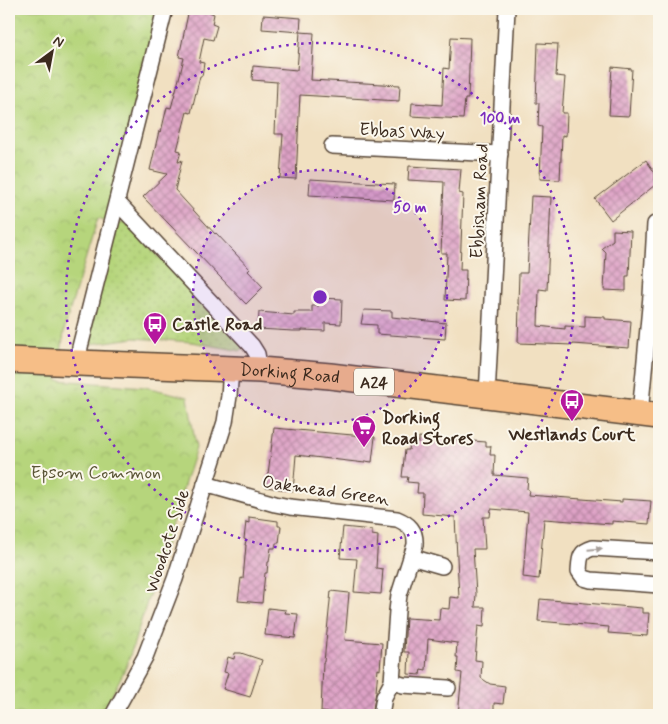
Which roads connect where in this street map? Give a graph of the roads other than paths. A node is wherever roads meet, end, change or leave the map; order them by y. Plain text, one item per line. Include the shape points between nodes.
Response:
1 (165, 9) edge
2 (506, 9) edge
3 (332, 146) dead end
4 (500, 154) junction
5 (117, 202) junction
6 (655, 224) dead end
7 (9, 360) edge
8 (78, 364) junction
9 (231, 369) junction
10 (260, 370) junction
11 (487, 396) junction
12 (650, 415) edge
13 (205, 484) junction
14 (659, 552) edge
15 (411, 557) junction
16 (442, 566) dead end
17 (659, 585) edge
18 (392, 682) junction
19 (448, 688) dead end
20 (113, 715) edge
21 (382, 715) edge

1 - 5 street
2 - 4 street, Ebbisham Road
3 - 4 street, Ebbas Way
4 - 11 street, Ebbisham Road
5 - 8 street
5 - 10 street via 252,346
6 - 12 street
7 - 8 highway, Dorking Road / A24
8 - 9 highway, Dorking Road / A24
9 - 10 highway, Dorking Road / A24
9 - 13 street, Woodcote Side via 225,422
10 - 11 highway, Dorking Road / A24
11 - 12 highway, Dorking Road / A24
13 - 15 street, Oakmead Green via 290,507 397,519 405,522 415,537
13 - 20 street, Woodcote Side via 175,579 145,657
17 -> 14 street via 591,580 584,578 579,571 580,557 585,550 593,548
15 - 16 street
15 - 18 street, Oakmead Green via 396,611
18 - 19 street
18 - 21 street, Oakmead Green via 384,697

